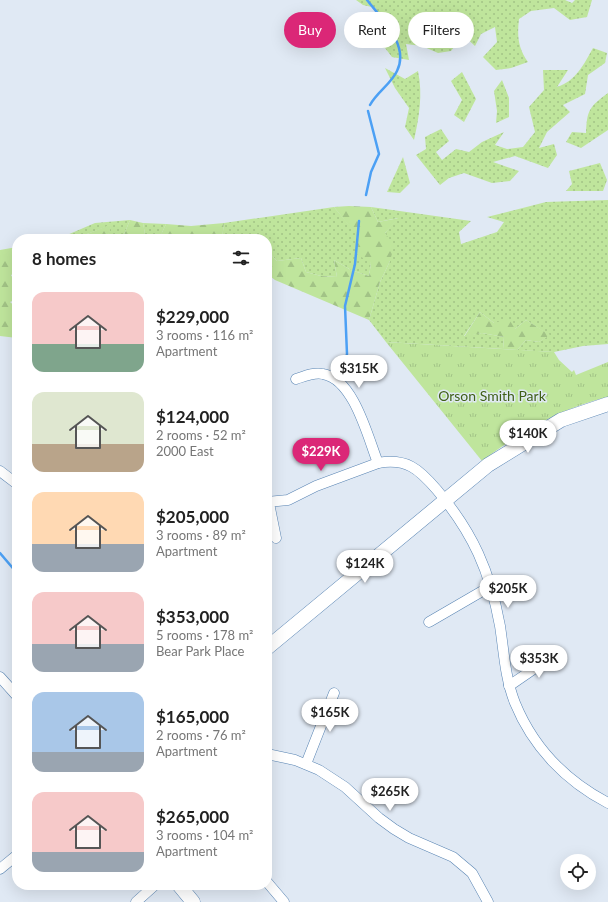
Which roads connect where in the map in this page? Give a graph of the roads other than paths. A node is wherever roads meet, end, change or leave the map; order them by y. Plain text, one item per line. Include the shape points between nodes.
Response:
1 (296, 379) dead end
2 (608, 404) edge
3 (378, 463) junction
4 (0, 471) edge
5 (12, 480) edge
6 (446, 500) junction
7 (272, 502) edge
8 (272, 520) edge
9 (276, 538) dead end
10 (491, 586) junction
11 (429, 622) dead end
12 (272, 644) edge
13 (558, 653) dead end
14 (0, 677) edge
15 (509, 686) junction
16 (12, 690) edge
17 (334, 693) dead end
18 (272, 755) edge
19 (306, 764) junction
20 (606, 800) edge
21 (12, 859) edge
22 (0, 869) edge
23 (272, 888) edge
24 (150, 890) edge
25 (183, 890) edge
26 (136, 902) edge
27 (193, 902) edge
28 (284, 902) edge
29 (488, 902) edge

1 - 3 street via 323,374 332,376 340,382 353,401
2 - 6 street via 562,420 514,448 488,465
3 - 6 street via 395,462 415,468
3 - 7 street via 316,486 288,500
4 - 5 street
6 - 10 street via 466,528
6 - 12 street
8 - 9 street
10 - 11 street
10 - 15 street
13 - 15 street
14 - 16 street
15 - 20 street via 523,720 544,752 571,780
17 - 19 street
18 - 19 street
19 - 29 street via 345,787 394,829 448,854 463,864 479,883
21 - 22 street
23 - 28 street
24 - 26 street
25 - 27 street

